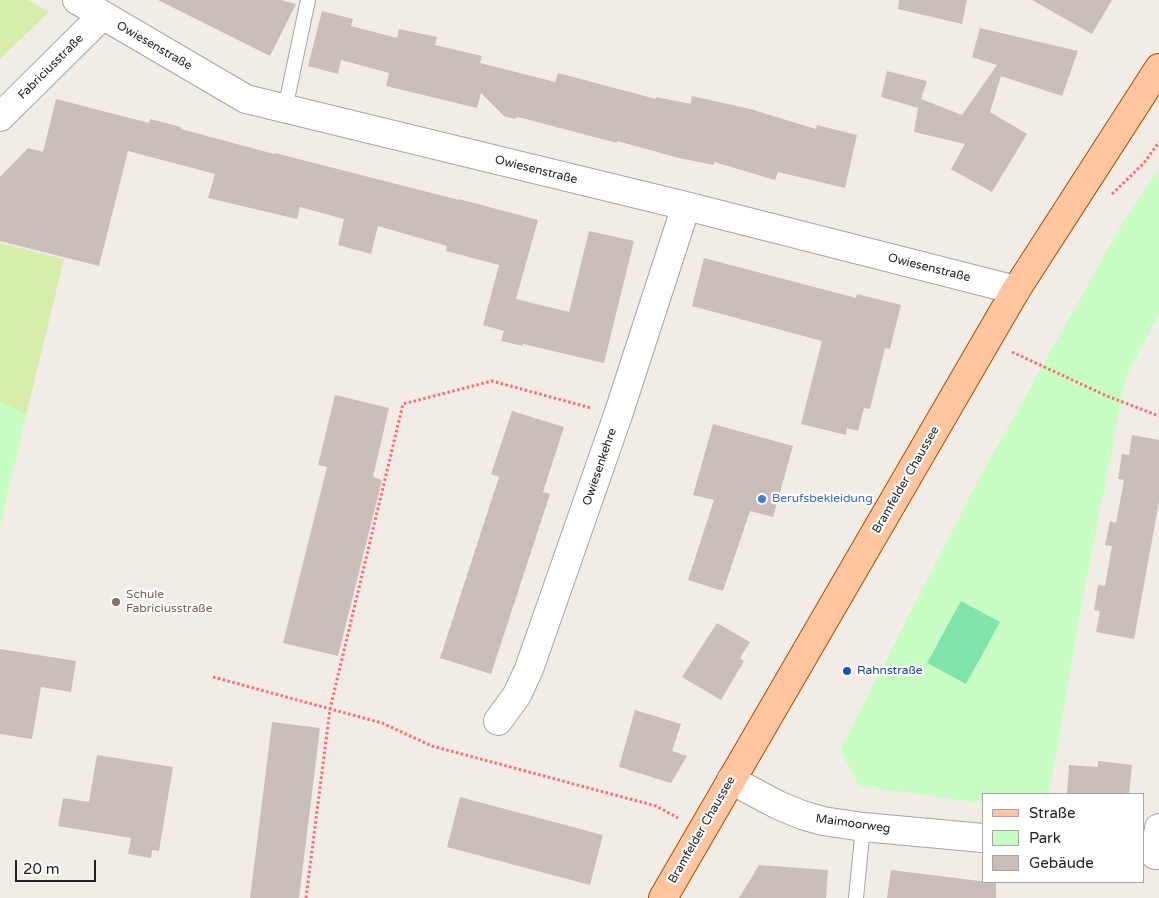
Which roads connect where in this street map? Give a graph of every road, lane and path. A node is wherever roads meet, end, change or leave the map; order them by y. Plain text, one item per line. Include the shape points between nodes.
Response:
1 (77, 0) edge
2 (308, 0) edge
3 (102, 16) junction
4 (1159, 68) edge
5 (286, 109) junction
6 (0, 117) edge
7 (686, 206) junction
8 (1016, 290) junction
9 (986, 341) junction
10 (618, 416) junction
11 (1159, 416) edge
12 (213, 677) dead end
13 (330, 709) junction
14 (498, 721) dead end
15 (731, 780) junction
16 (863, 827) junction
17 (1159, 828) edge
18 (702, 830) junction
19 (982, 838) edge
20 (1152, 854) edge
21 (306, 898) edge
22 (663, 898) edge
23 (856, 898) edge

1 - 3 street, Owiesenstraße
2 - 5 lane
3 - 5 street, Owiesenstraße via 246,99
3 - 6 street, Fabriciusstraße
4 - 8 main road, Bramfelder Chaussee
5 - 7 street, Owiesenstraße
7 - 8 street, Owiesenstraße
7 - 10 street, Owiesenkehre
8 - 9 main road, Bramfelder Chaussee
9 - 11 path
9 - 15 main road, Bramfelder Chaussee
10 - 13 path via 492,381 403,404
10 - 14 street, Owiesenkehre via 529,669
12 - 13 path
13 - 18 path via 382,722 432,746 656,806
13 - 21 path
15 - 16 street, Maimoorweg via 802,815
15 - 18 main road, Bramfelder Chaussee
16 - 19 street, Maimoorweg
16 - 23 lane
17 - 20 street
18 - 22 main road, Bramfelder Chaussee

